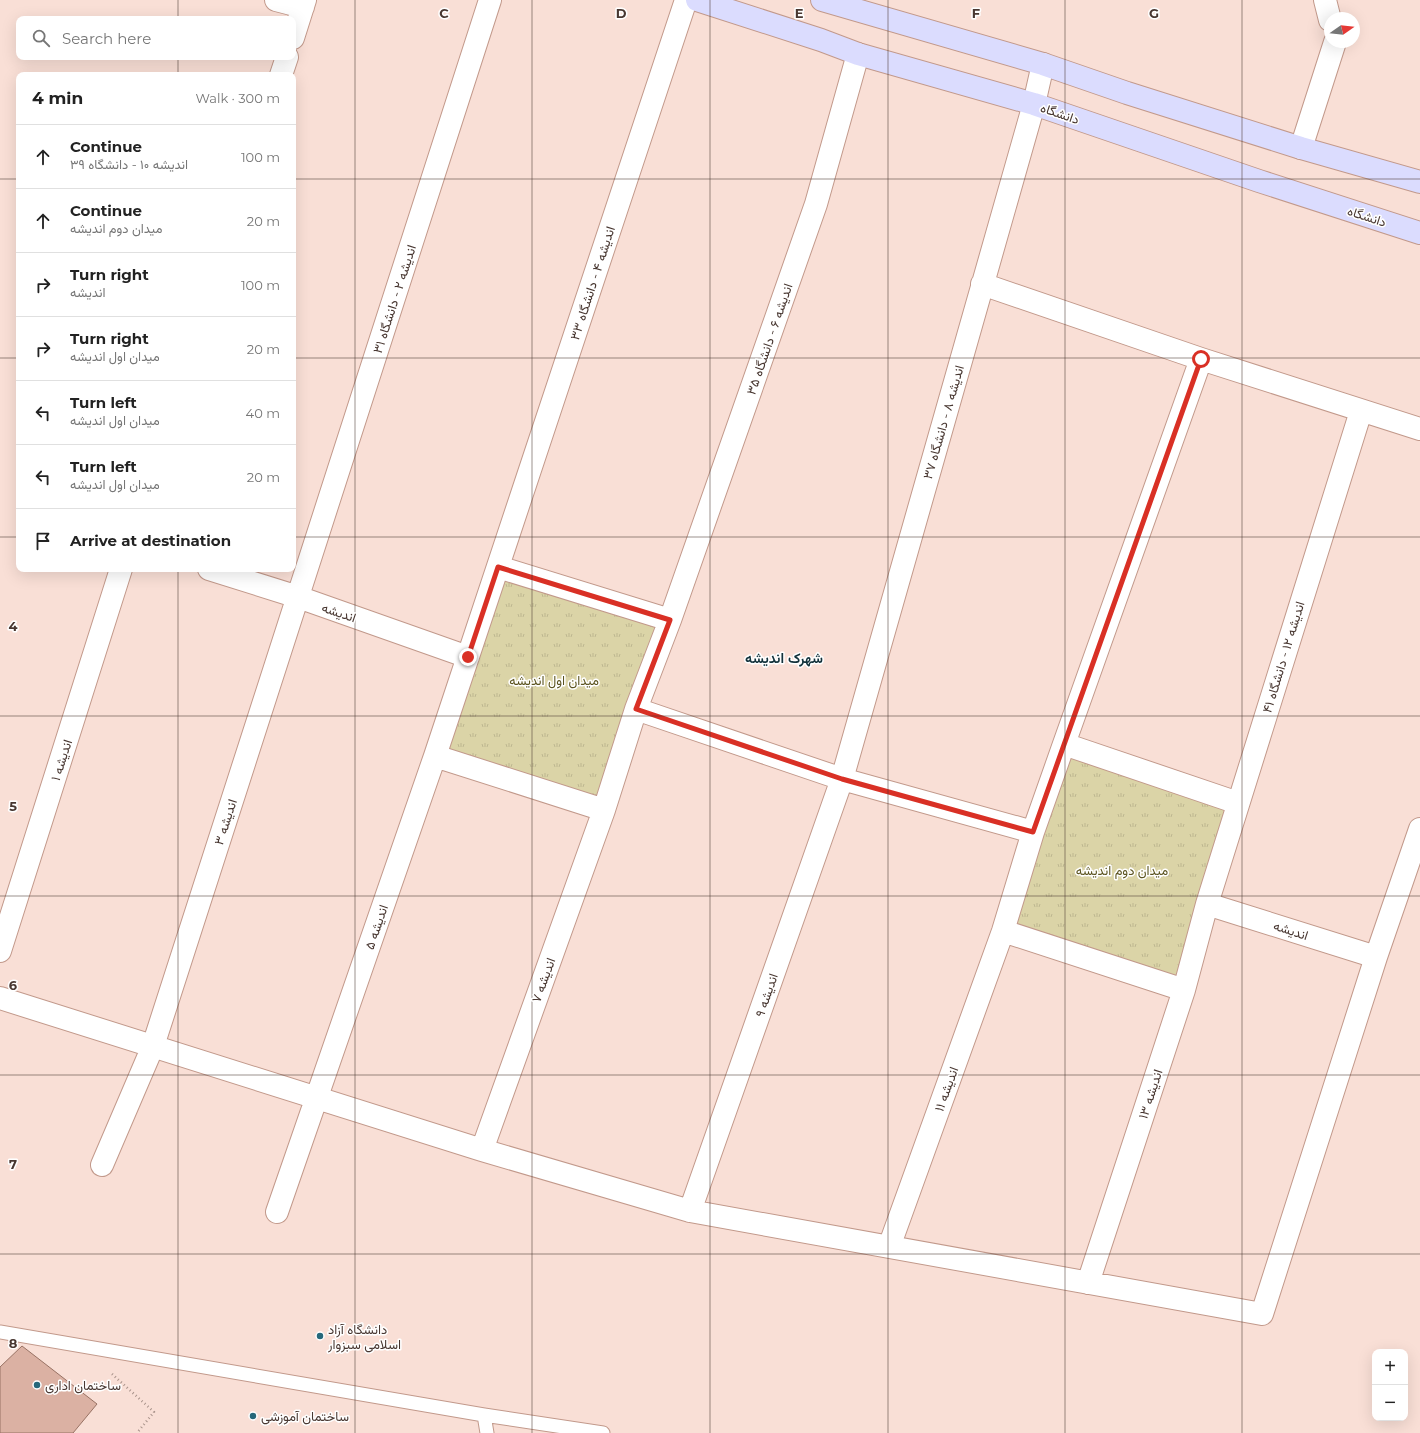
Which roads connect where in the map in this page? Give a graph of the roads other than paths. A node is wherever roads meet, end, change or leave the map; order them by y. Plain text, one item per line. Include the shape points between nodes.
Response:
1 (276, 0) edge
2 (490, 0) edge
3 (686, 0) edge
4 (697, 0) edge
5 (822, 0) edge
6 (1325, 0) edge
7 (304, 4) edge
8 (1328, 12) edge
9 (296, 29) edge
10 (1333, 48) edge
11 (858, 54) junction
12 (286, 60) edge
13 (1043, 64) junction
14 (282, 72) edge
15 (1034, 104) junction
16 (1301, 148) junction
17 (1420, 182) edge
18 (1420, 233) edge
19 (982, 284) junction
20 (1201, 359) junction
21 (1360, 411) junction
22 (1420, 429) edge
23 (498, 567) junction
24 (120, 572) edge
25 (218, 572) edge
26 (298, 598) junction
27 (670, 620) junction
28 (468, 657) junction
29 (636, 709) junction
30 (1064, 744) junction
31 (435, 756) junction
32 (842, 779) junction
33 (1238, 804) junction
34 (604, 810) junction
35 (1420, 829) edge
36 (1033, 832) junction
37 (1206, 904) junction
38 (1004, 931) junction
39 (0, 951) edge
40 (1376, 957) junction
41 (1184, 990) junction
42 (0, 998) edge
43 (153, 1046) junction
44 (317, 1098) junction
45 (482, 1150) junction
46 (102, 1165) dead end
47 (690, 1211) junction
48 (277, 1212) dead end
49 (890, 1247) junction
50 (1088, 1283) junction
51 (0, 1332) edge
52 (484, 1414) junction
53 (486, 1433) edge
54 (603, 1433) edge

1 - 7 street
2 - 26 street, اندیشه ۲ - دانشگاه ۳۱
3 - 23 street, اندیشه ۴ - دانشگاه ۳۳
4 - 11 main road, دانشگاه
5 - 13 main road
6 - 8 street
7 - 9 street
10 - 16 street
11 - 15 main road, دانشگاه
11 - 27 street, اندیشه ۶ - دانشگاه ۳۵ via 816,204
12 - 14 street
13 - 15 street, اندیشه ۸ - دانشگاه ۳۷
13 - 16 main road
15 - 18 main road, دانشگاه
15 - 19 street, اندیشه ۸ - دانشگاه ۳۷
16 - 17 main road
19 - 20 street
19 - 32 street, اندیشه ۸ - دانشگاه ۳۷
20 - 21 street
20 - 30 street
21 - 22 street
21 - 33 street, اندیشه ۱۲ - دانشگاه ۴۱
23 - 27 street
23 - 28 street
24 - 39 street, اندیشه ۱
25 - 26 street, اندیشه
26 - 28 street, اندیشه
26 - 43 street, اندیشه ۳
27 - 29 street
28 - 31 street
29 - 32 street
29 - 34 street
30 - 33 street
30 - 36 street
31 - 34 street
31 - 44 street, اندیشه ۵
32 - 36 street
32 - 47 street, اندیشه ۹
33 - 37 street, اندیشه ۱۲ - دانشگاه ۴۱
34 - 45 street, اندیشه ۷
35 - 40 street
36 - 38 street
37 - 40 street, اندیشه
37 - 41 street, اندیشه ۱۳
38 - 41 street
38 - 49 street, اندیشه ۱۱
40 - 50 street via 1262,1314
41 - 50 street, اندیشه ۱۳
42 - 43 street
43 - 44 street
43 - 46 street, اندیشه ۳
44 - 45 street
44 - 48 street, اندیشه ۵
45 - 47 street
47 - 49 street
49 - 50 street
51 - 52 lane
52 - 53 lane
52 - 54 lane

